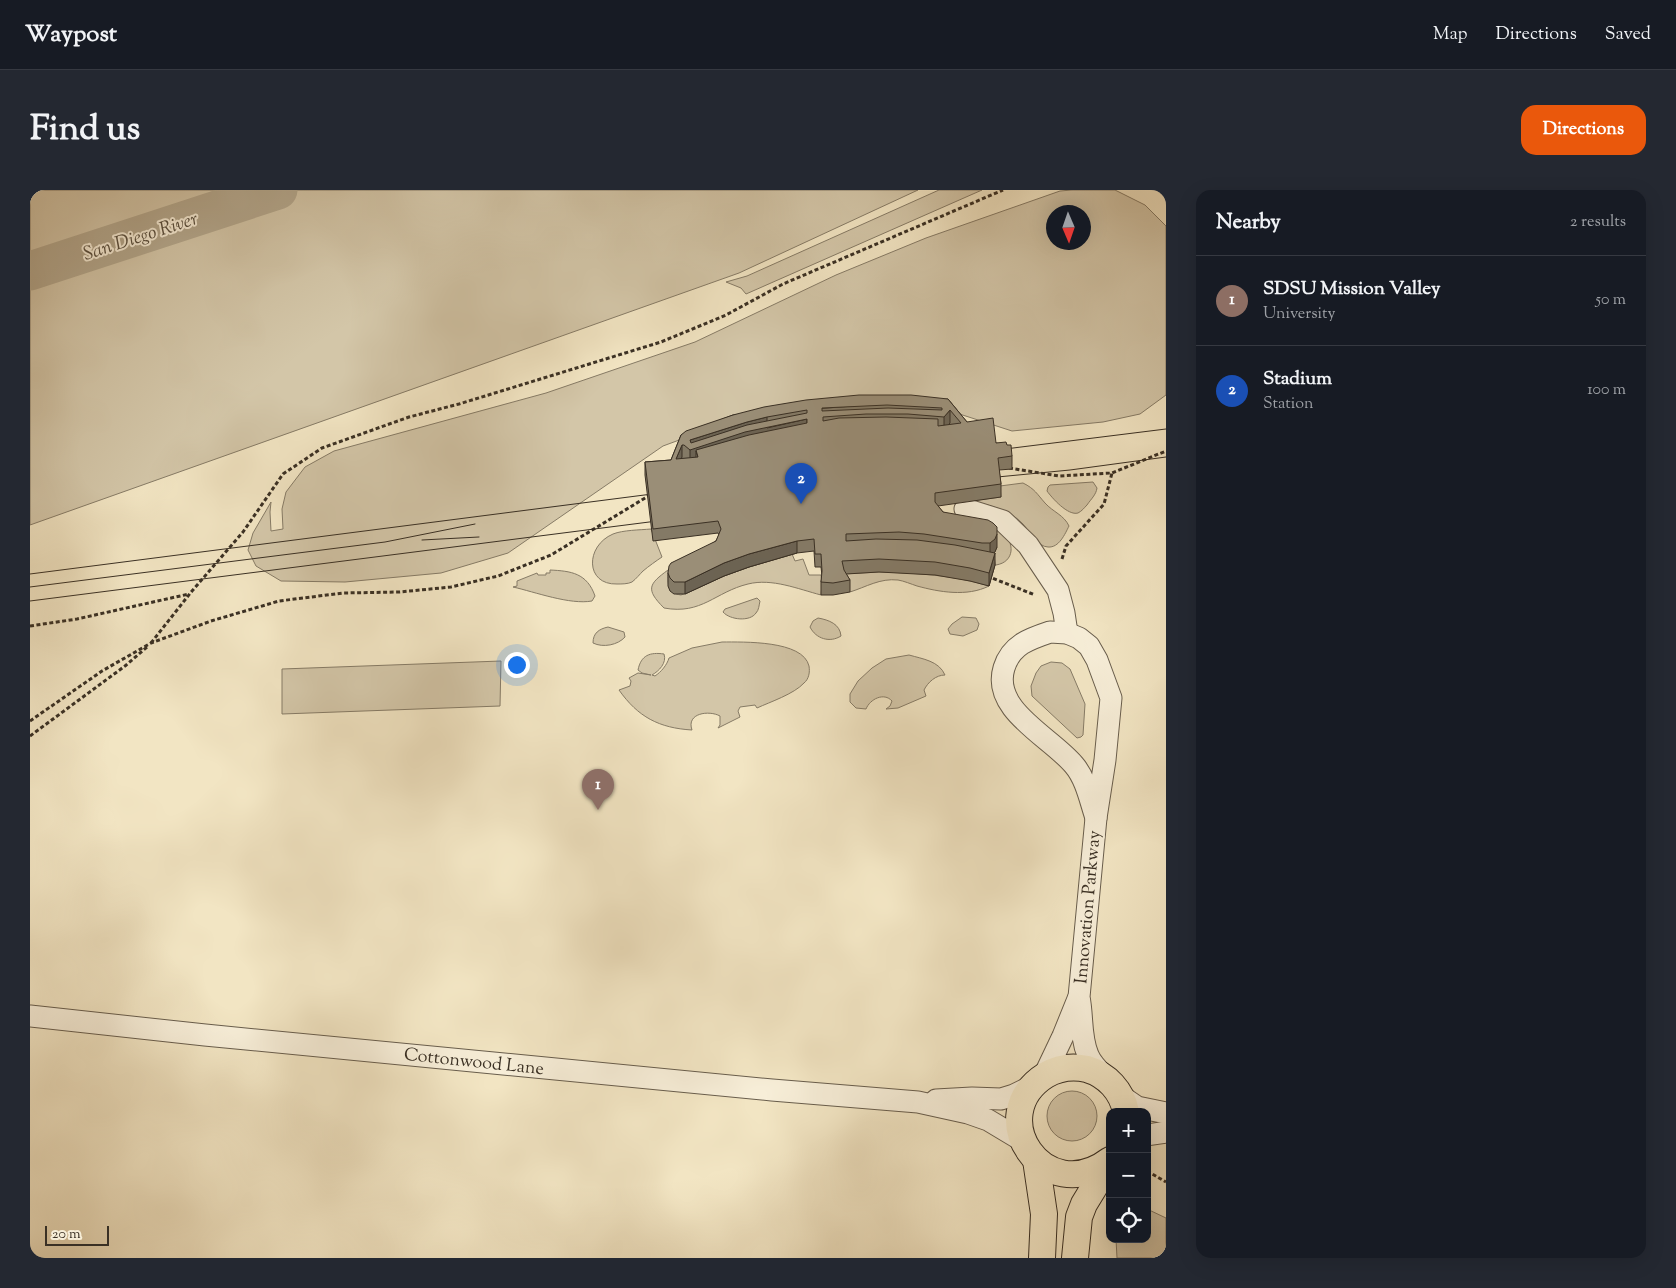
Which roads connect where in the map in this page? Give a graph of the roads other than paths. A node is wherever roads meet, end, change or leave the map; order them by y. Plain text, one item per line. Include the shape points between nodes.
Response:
1 (965, 509) edge
2 (1067, 633) junction
3 (1096, 818) junction
4 (1079, 997) junction
5 (30, 1016) edge
6 (1039, 1081) junction
7 (1117, 1095) edge
8 (918, 1102) junction
9 (1166, 1113) edge
10 (1166, 1132) edge
11 (1151, 1134) edge
12 (1029, 1151) junction
13 (1106, 1164) edge
14 (1042, 1258) edge
15 (1075, 1258) edge

1 - 2 street via 1002,521 1028,545 1058,590
2 - 3 street, Innovation Parkway via 1089,646 1111,698
2 - 3 street, Innovation Parkway via 1050,632 1015,649 1003,670 1004,696 1016,713 1078,770
3 - 4 street, Innovation Parkway
4 - 6 street, Innovation Parkway via 1064,1036
4 - 7 street, Innovation Parkway via 1088,1057
5 - 8 street, Cottonwood Lane
6 - 7 main road via 1062,1068 1076,1068 1095,1072
6 - 8 street, Cottonwood Lane via 1001,1099 957,1098
6 - 12 main road, Innovation Parkway via 1026,1094 1020,1111 1020,1129
7 - 9 street via 1137,1107
8 - 12 street, Cottonwood Lane via 988,1120
10 - 11 street
12 - 13 main road via 1046,1168 1068,1175 1091,1172
12 - 14 main road, Innovation Parkway via 1044,1214
13 - 15 main road via 1079,1217

